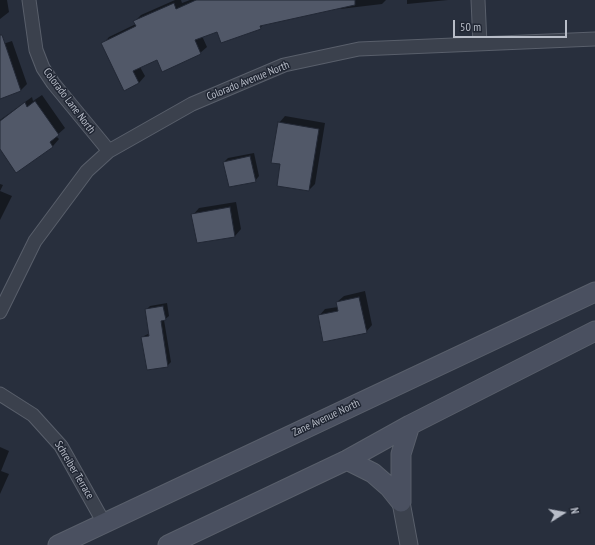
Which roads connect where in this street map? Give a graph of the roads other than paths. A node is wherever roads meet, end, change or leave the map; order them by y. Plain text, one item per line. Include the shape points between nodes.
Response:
1 (29, 0) edge
2 (478, 0) edge
3 (595, 39) edge
4 (480, 44) junction
5 (108, 151) junction
6 (595, 292) edge
7 (0, 312) edge
8 (595, 331) edge
9 (0, 394) edge
10 (410, 425) junction
11 (347, 460) junction
12 (401, 502) junction
13 (104, 523) junction
14 (58, 545) edge
15 (168, 545) edge
16 (409, 545) edge

1 - 5 street, Colorado Lane North via 36,50 43,68
2 - 4 street
3 - 4 street, Colorado Avenue North
4 - 5 street, Colorado Avenue North via 359,49 284,65 192,104
5 - 7 street, Colorado Avenue North via 87,171 35,241
6 - 13 main road, Zane Avenue North
8 - 10 main road
9 - 13 street, Schreiber Terrace via 33,415 61,446
10 - 11 main road
10 - 12 main road via 401,454
11 - 12 main road via 373,473
11 - 15 main road
12 - 16 street
13 - 14 main road, Zane Avenue North

